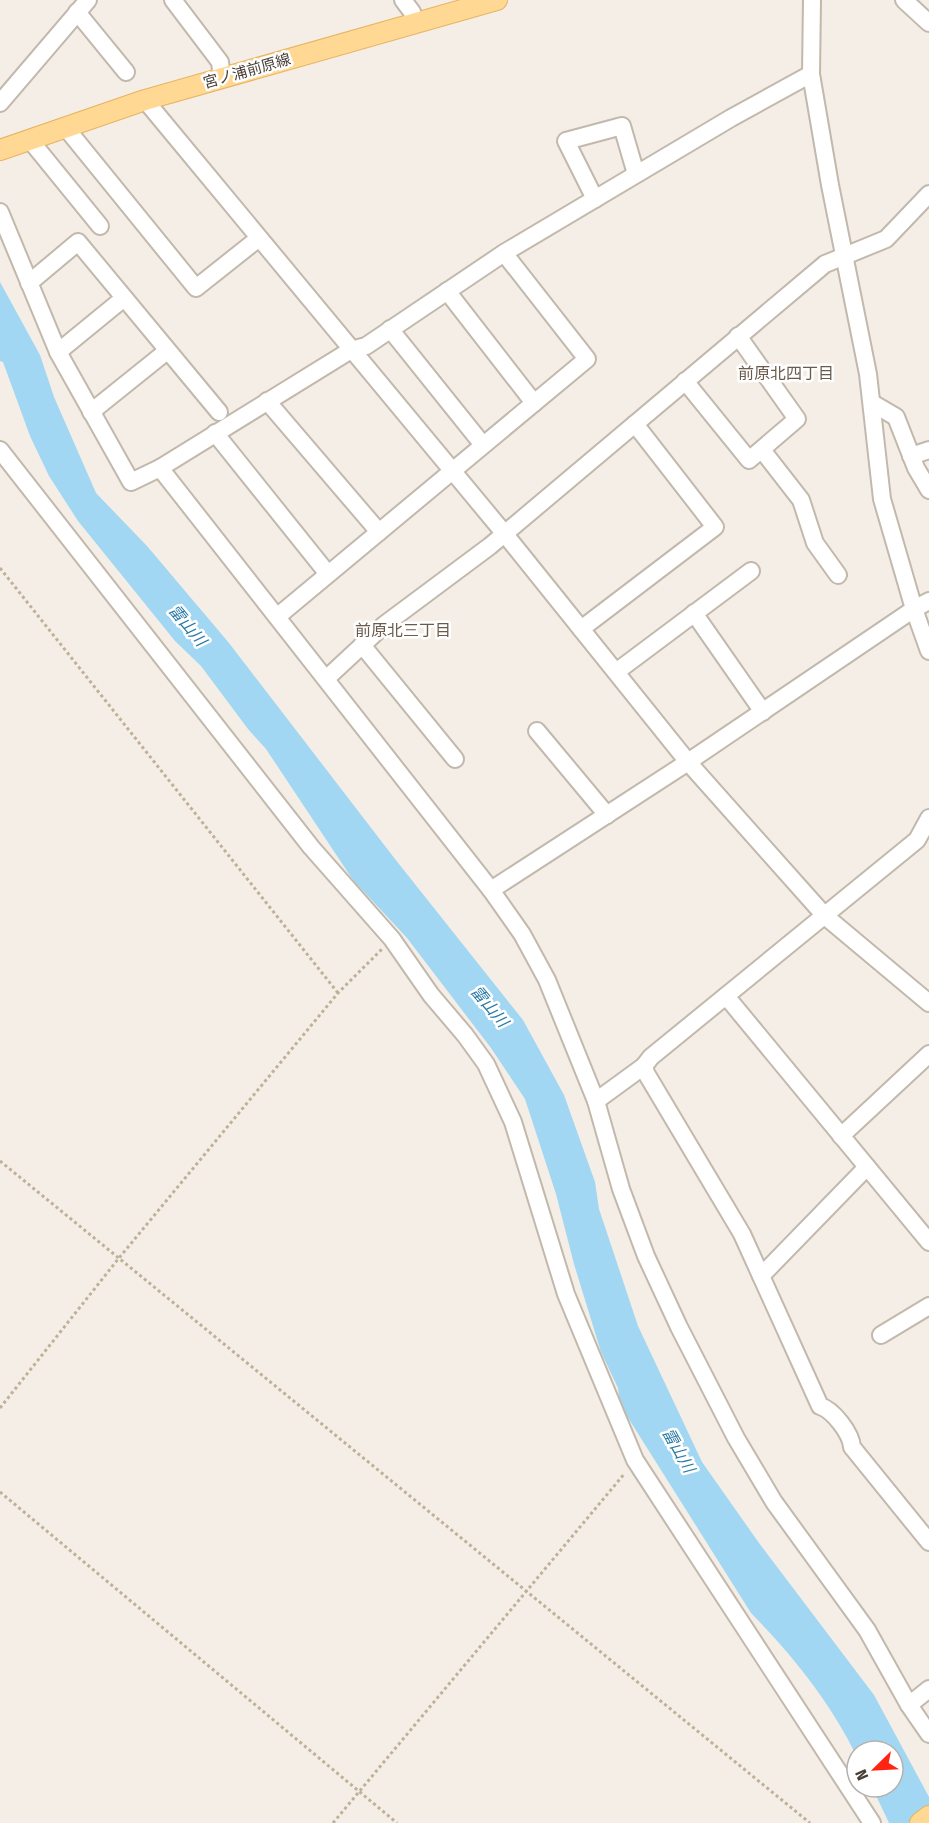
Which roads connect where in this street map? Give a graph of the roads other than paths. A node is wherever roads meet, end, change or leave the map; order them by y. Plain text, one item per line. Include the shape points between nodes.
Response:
1 (173, 0) edge
2 (403, 0) edge
3 (497, 0) edge
4 (812, 0) edge
5 (904, 0) edge
6 (82, 6) edge
7 (929, 23) edge
8 (416, 24) junction
9 (126, 72) dead end
10 (811, 74) junction
11 (222, 78) junction
12 (145, 100) junction
13 (0, 104) edge
14 (66, 128) junction
15 (30, 140) junction
16 (0, 150) edge
17 (636, 174) junction
18 (929, 194) edge
19 (595, 199) junction
20 (0, 212) edge
21 (100, 226) dead end
22 (259, 238) junction
23 (504, 253) junction
24 (845, 255) junction
25 (29, 282) junction
26 (447, 291) junction
27 (124, 298) junction
28 (390, 329) junction
29 (738, 336) junction
30 (351, 350) junction
31 (167, 351) junction
32 (58, 352) junction
33 (685, 381) junction
34 (267, 401) junction
35 (534, 403) junction
36 (872, 403) junction
37 (91, 412) junction
38 (219, 412) dead end
39 (635, 424) junction
40 (215, 433) junction
41 (483, 445) junction
42 (0, 450) edge
43 (762, 450) junction
44 (929, 450) edge
45 (911, 456) junction
46 (160, 468) junction
47 (452, 471) junction
48 (929, 490) edge
49 (379, 532) junction
50 (504, 533) junction
51 (750, 571) dead end
52 (328, 574) junction
53 (838, 575) dead end
54 (922, 605) edge
55 (694, 613) junction
56 (278, 616) junction
57 (581, 629) junction
58 (362, 645) junction
59 (929, 651) edge
60 (615, 672) junction
61 (327, 678) junction
62 (763, 712) junction
63 (537, 731) dead end
64 (455, 759) dead end
65 (688, 762) junction
66 (607, 815) junction
67 (929, 818) edge
68 (491, 890) junction
69 (825, 916) junction
70 (726, 996) junction
71 (929, 1004) edge
72 (929, 1054) edge
73 (644, 1066) junction
74 (596, 1101) junction
75 (841, 1136) junction
76 (867, 1167) junction
77 (929, 1242) edge
78 (761, 1276) junction
79 (929, 1306) edge
80 (881, 1335) dead end
81 (929, 1542) edge
82 (929, 1689) edge
83 (909, 1705) junction
84 (929, 1734) edge
85 (929, 1816) edge
86 (872, 1823) edge
87 (920, 1823) edge

1 - 11 street via 220,62
2 - 8 street
3 - 8 main road, 宮ノ浦前原線
4 - 10 street
5 - 7 street
6 - 9 street
6 - 13 street
8 - 11 main road, 宮ノ浦前原線
10 - 17 street
10 - 24 street
11 - 12 main road, 宮ノ浦前原線
12 - 14 main road, 宮ノ浦前原線
12 - 22 street
14 - 15 main road, 宮ノ浦前原線
14 - 22 street via 196,288
15 - 16 main road, 宮ノ浦前原線
15 - 21 street
17 - 19 street
17 - 19 street via 622,126 566,141
18 - 24 street via 886,239
19 - 23 street
20 - 25 street
22 - 30 street
23 - 26 street
23 - 35 street via 587,359
24 - 29 street via 825,264
24 - 36 street
25 - 27 street via 78,242
25 - 32 street
26 - 28 street
26 - 35 street
27 - 31 street
27 - 32 street
28 - 30 street via 366,346
28 - 41 street
29 - 33 street
29 - 43 street via 797,419
30 - 34 street
30 - 47 street
31 - 37 street
31 - 38 street
32 - 37 street
33 - 39 street
33 - 43 street via 749,460
34 - 40 street
34 - 49 street
35 - 41 street
36 - 45 street via 896,417
36 - 54 street via 882,499
37 - 46 street via 131,482
39 - 50 street
39 - 57 street via 715,527
40 - 46 street
40 - 52 street
41 - 47 street
42 - 86 street via 311,847 392,939 486,1064 513,1122 566,1294 635,1460
43 - 53 street via 801,500 815,543
44 - 45 street
45 - 48 street
46 - 56 street
47 - 49 street
47 - 50 street
49 - 52 street
50 - 57 street
50 - 58 street
51 - 55 street
52 - 56 street
54 - 59 street
54 - 62 street
55 - 60 street
55 - 62 street
56 - 61 street
57 - 60 street
58 - 61 street
58 - 64 street
60 - 65 street
61 - 68 street
62 - 65 street
63 - 66 street
65 - 66 street
65 - 69 street
66 - 68 street
67 - 69 street via 916,840
68 - 74 street via 522,934 547,980
69 - 70 street
69 - 71 street
70 - 73 street
70 - 75 street
72 - 75 street
73 - 74 street
73 - 78 street via 742,1234
74 - 83 street via 621,1189 646,1256 731,1428 774,1502 867,1630
75 - 76 street
76 - 77 street
76 - 78 street
78 - 81 street via 820,1406 850,1436 852,1447
79 - 80 street
82 - 83 street
83 - 84 street
85 - 87 main road

